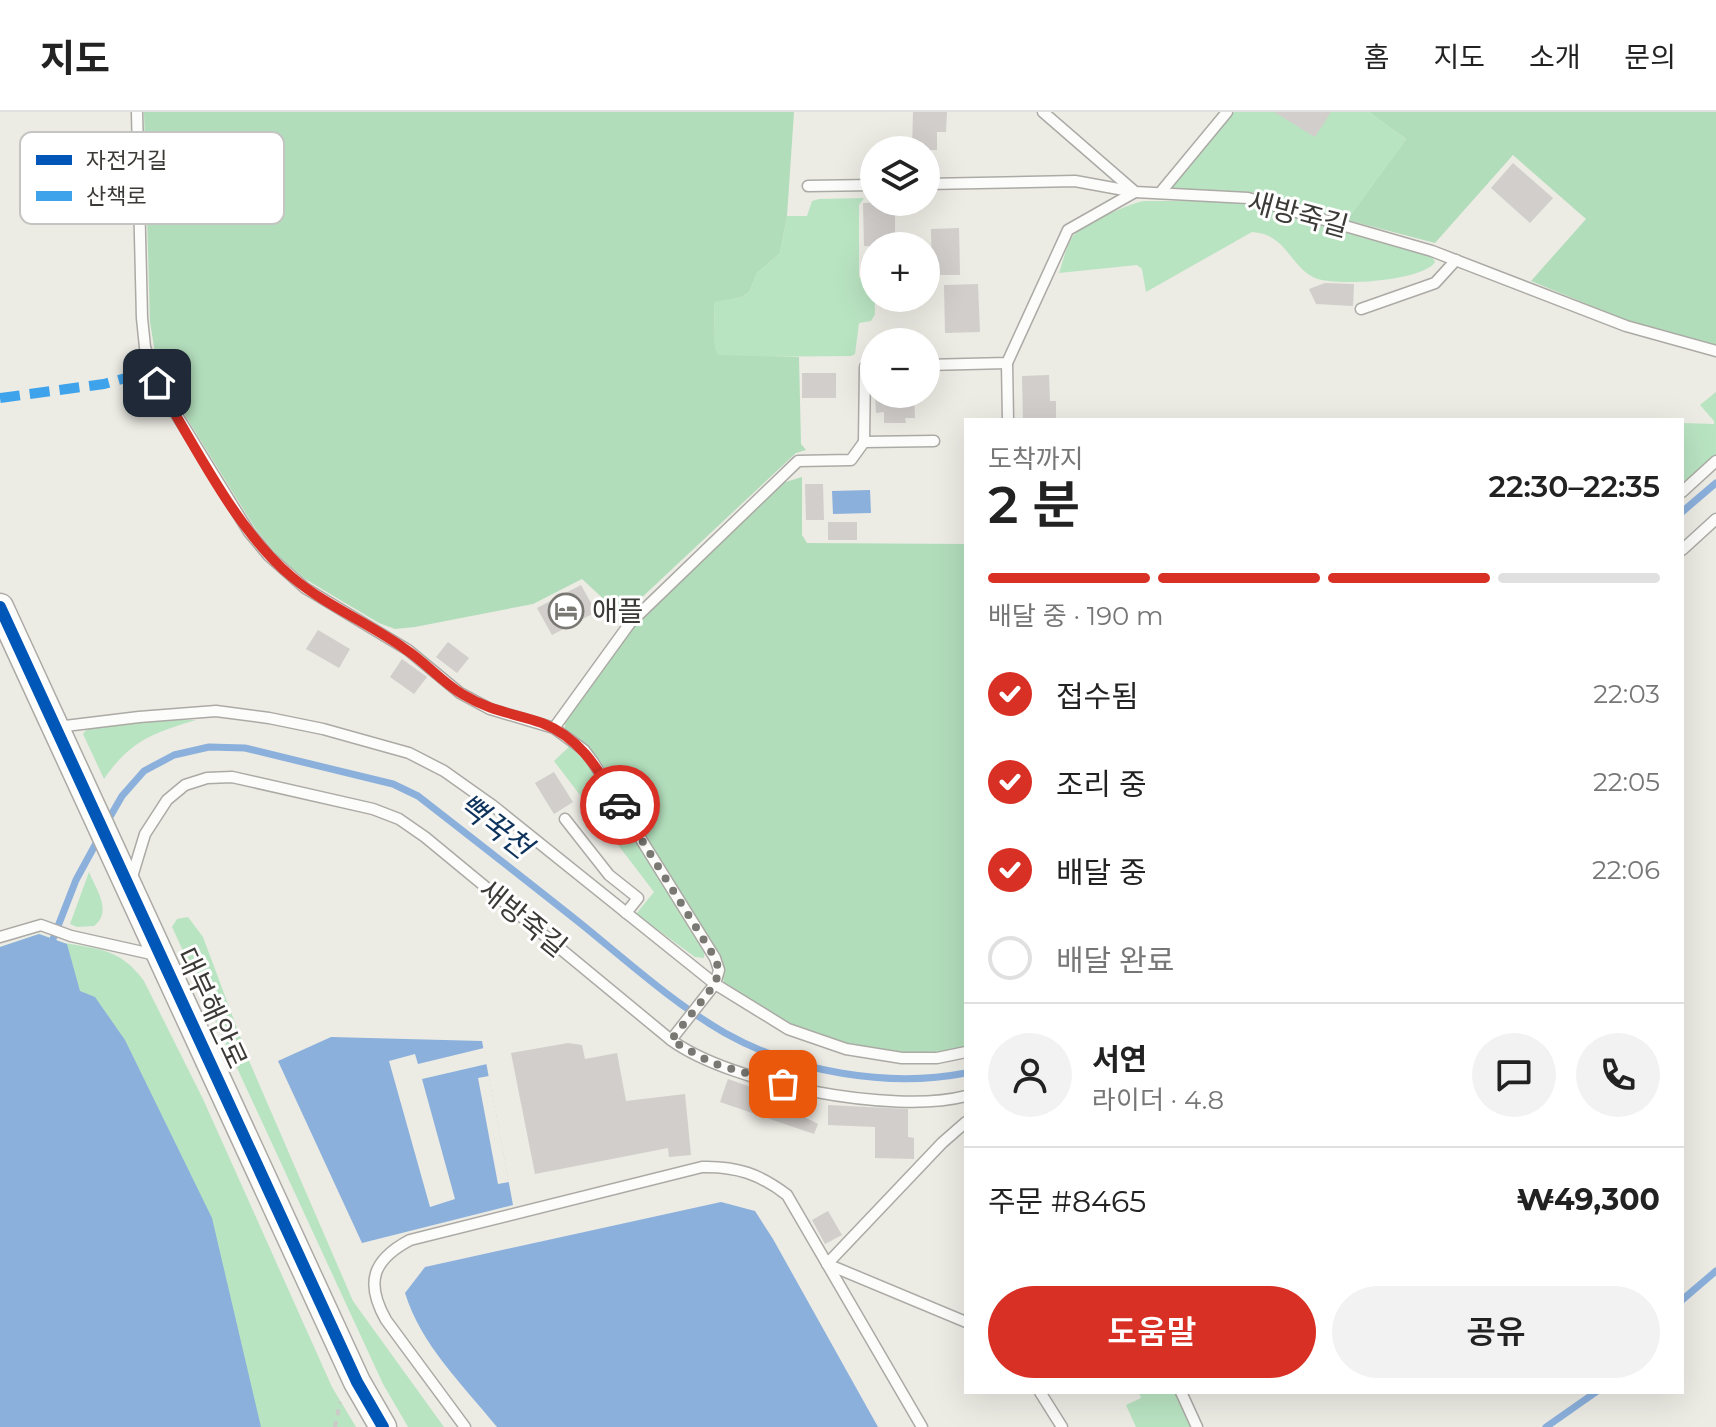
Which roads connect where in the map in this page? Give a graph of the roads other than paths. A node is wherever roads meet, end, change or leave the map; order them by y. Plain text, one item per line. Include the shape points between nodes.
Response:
1 (137, 112) edge
2 (1043, 112) edge
3 (1227, 112) edge
4 (137, 132) edge
5 (940, 184) edge
6 (860, 185) edge
7 (808, 186) dead end
8 (1135, 192) junction
9 (1160, 193) junction
10 (140, 224) edge
11 (1456, 260) junction
12 (1361, 309) dead end
13 (1716, 351) edge
14 (1007, 363) junction
15 (940, 365) edge
16 (864, 408) edge
17 (1008, 418) edge
18 (934, 441) dead end
19 (864, 442) junction
20 (1716, 461) edge
21 (1684, 490) edge
22 (1716, 519) edge
23 (1684, 548) edge
24 (0, 607) edge
25 (55, 728) junction
26 (554, 728) junction
27 (565, 819) dead end
28 (124, 875) junction
29 (626, 913) junction
30 (0, 937) edge
31 (163, 956) junction
32 (713, 987) junction
33 (671, 1040) junction
34 (964, 1052) edge
35 (964, 1096) edge
36 (964, 1124) edge
37 (827, 1264) junction
38 (964, 1321) edge
39 (1041, 1394) edge
40 (1182, 1394) edge
41 (383, 1427) edge
42 (465, 1427) edge
43 (922, 1427) edge
44 (1062, 1427) edge
45 (1197, 1427) edge

1 - 4 lane
2 - 8 lane
3 - 9 lane
5 - 8 lane, 새방죽길 via 1075,181
6 - 7 lane
8 - 9 lane, 새방죽길
8 - 14 lane via 1068,230
9 - 11 lane, 새방죽길 via 1248,198
10 - 26 lane via 149,366 249,532 305,588 408,650 460,693 490,709
11 - 12 lane via 1435,283
11 - 13 lane, 새방죽길 via 1626,326
14 - 15 lane
14 - 17 lane
16 - 19 lane
18 - 19 lane
19 - 26 lane via 851,460 798,461 630,623
20 - 21 lane
22 - 23 lane
24 - 25 street, 대부해안로
25 - 28 street, 대부해안로
25 - 29 lane via 216,711 323,729 409,753 492,805
26 - 32 lane via 593,762 715,958 719,970
27 - 29 lane via 609,875 638,898
28 - 31 street, 대부해안로
28 - 33 lane, 새방죽길 via 158,811 175,792 196,781 232,777 373,809 425,837
29 - 32 lane
30 - 31 lane via 41,925
31 - 41 street, 대부해안로 via 357,1382
32 - 33 lane
32 - 34 lane via 788,1029 846,1049 902,1058
33 - 35 lane, 새방죽길 via 712,1063 821,1093 931,1101
36 - 37 lane
37 - 38 lane
37 - 42 lane via 787,1195 748,1171 723,1166 410,1240 381,1262 373,1280 376,1303
37 - 43 lane
39 - 44 lane
40 - 45 lane

